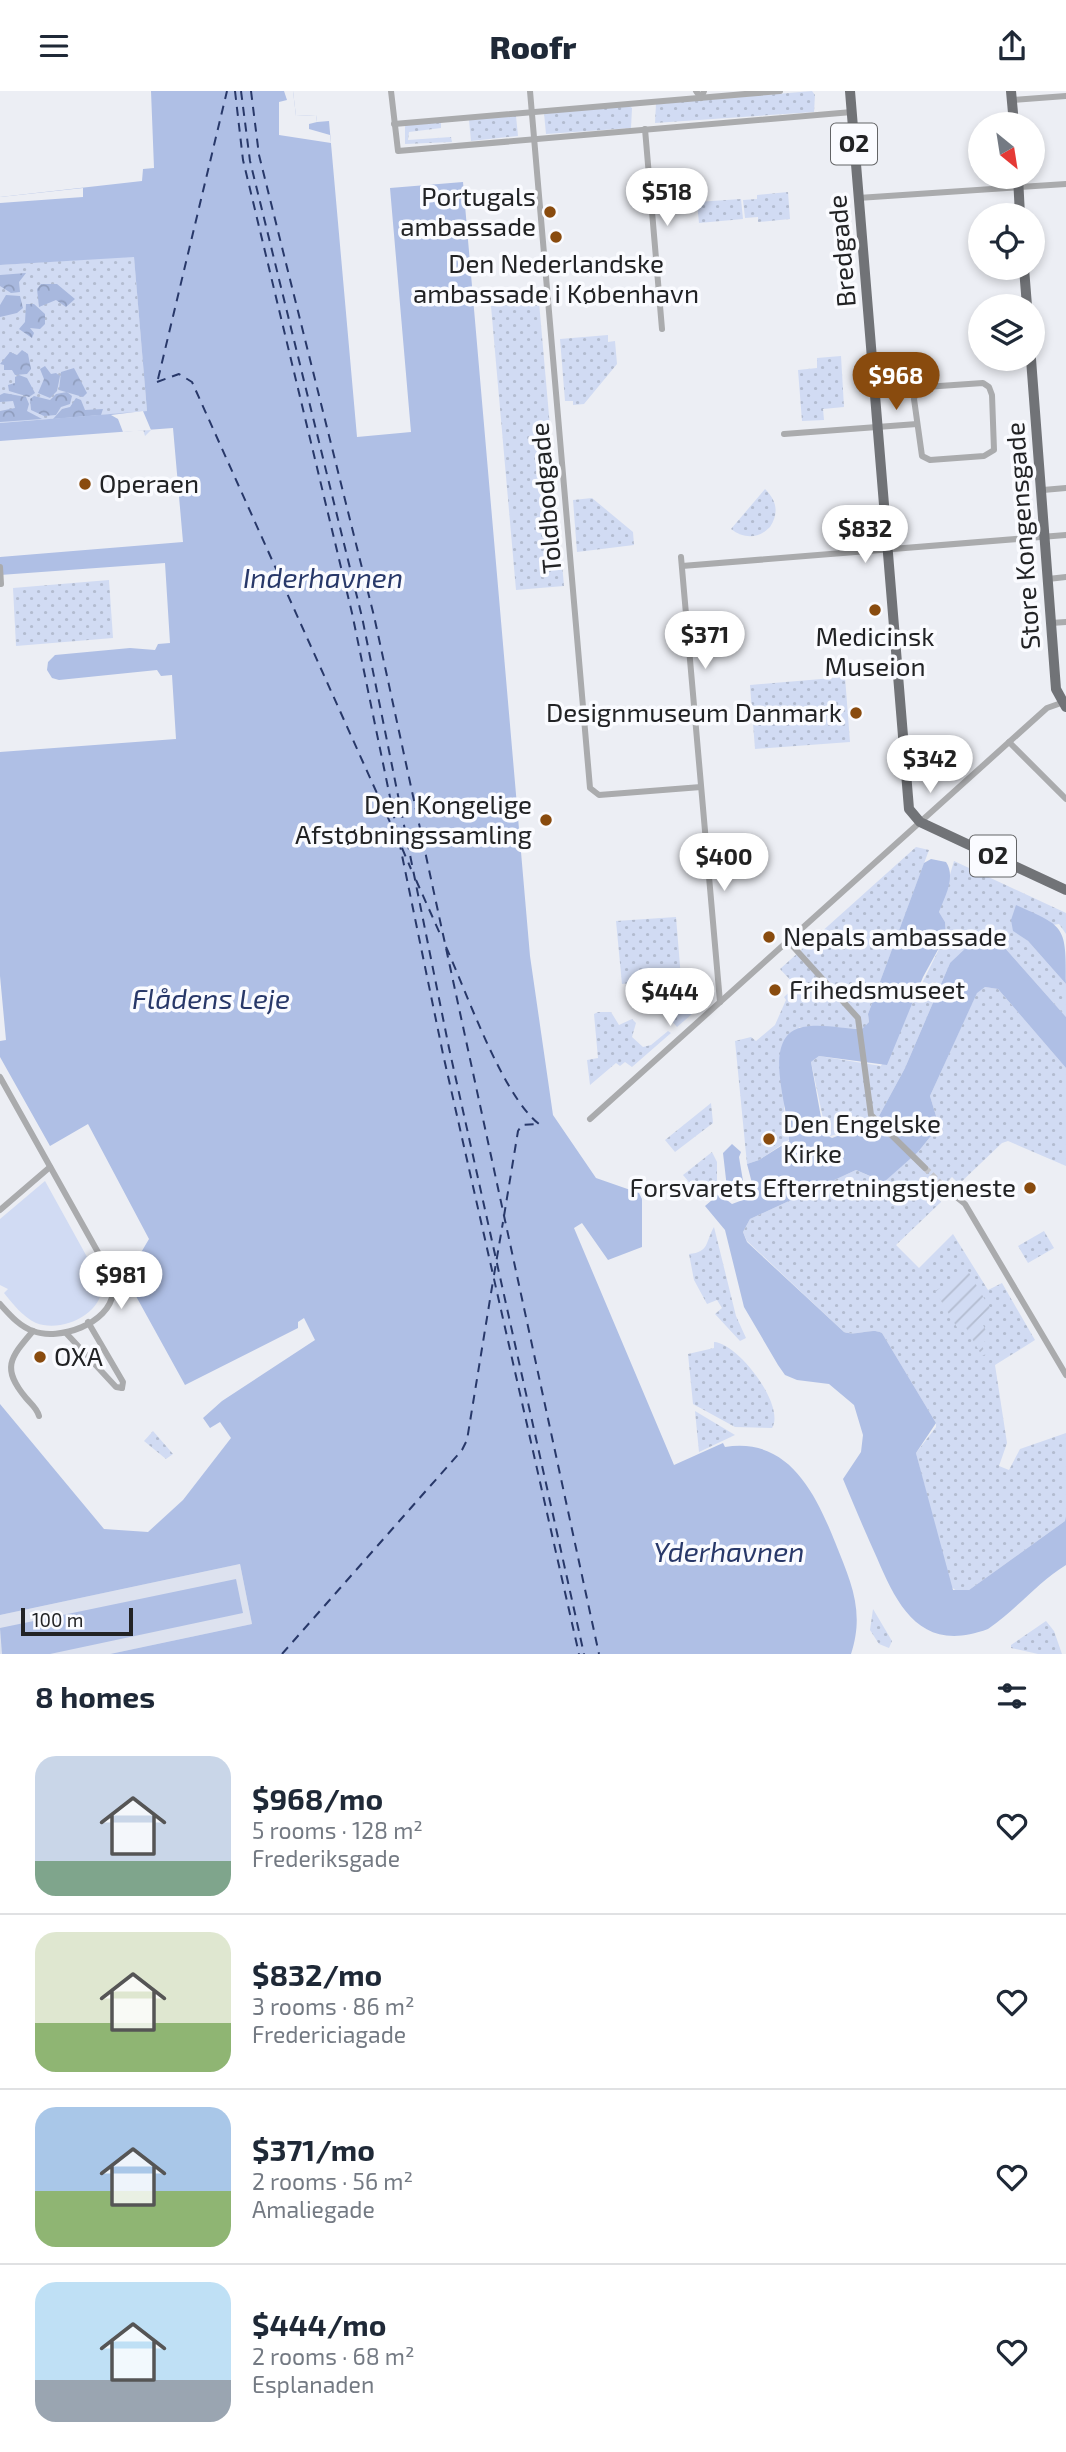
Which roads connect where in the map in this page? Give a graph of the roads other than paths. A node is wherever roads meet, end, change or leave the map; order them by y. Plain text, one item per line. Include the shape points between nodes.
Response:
1 (391, 91) edge
2 (530, 91) edge
3 (696, 91) edge
4 (780, 91) edge
5 (850, 91) edge
6 (702, 95) edge
7 (1012, 95) edge
8 (1066, 96) edge
9 (532, 112) junction
10 (852, 112) junction
11 (394, 124) junction
12 (645, 129) junction
13 (534, 138) junction
14 (1045, 183) edge
15 (1066, 184) edge
16 (968, 187) edge
17 (858, 198) junction
18 (662, 330) dead end
19 (1032, 371) edge
20 (917, 424) junction
21 (877, 426) junction
22 (784, 434) dead end
23 (1066, 488) edge
24 (1043, 490) junction
25 (1066, 535) edge
26 (1046, 537) junction
27 (887, 549) junction
28 (681, 557) dead end
29 (682, 566) junction
30 (0, 567) edge
31 (1066, 577) edge
32 (1048, 579) junction
33 (1, 582) edge
34 (1066, 622) edge
35 (1051, 623) junction
36 (1064, 704) edge
37 (1009, 742) junction
38 (701, 787) junction
39 (1066, 799) edge
40 (920, 822) junction
41 (1066, 890) edge
42 (788, 941) junction
43 (720, 1002) junction
44 (0, 1077) edge
45 (590, 1118) dead end
46 (50, 1167) junction
47 (925, 1168) tunnel mouth
48 (945, 1188) tunnel mouth
49 (0, 1210) edge
50 (0, 1304) edge
51 (88, 1322) junction
52 (33, 1331) junction
53 (66, 1333) junction
54 (1066, 1375) edge
55 (39, 1416) dead end

1 - 11 street
2 - 9 street, Toldbodgade
3 - 6 street
4 - 6 street
5 - 10 main road, Bredgade / O2
6 - 9 street
7 - 8 street
9 - 11 street
9 - 13 street, Toldbodgade
10 - 12 street
10 - 17 main road, Bredgade / O2
11 - 13 street via 398,151
12 - 13 street
12 - 18 street
13 - 38 street, Toldbodgade via 590,788 600,796
14 - 15 street
16 - 17 street
17 - 21 main road, Bredgade / O2
19 - 24 main road, Store Kongensgade
20 - 20 street via 914,399 918,390 987,385 992,395 995,448 988,455 924,458
20 - 21 street
21 - 22 street
21 - 27 main road, Bredgade / O2
23 - 24 street
24 - 26 main road, Store Kongensgade
25 - 26 street
26 - 27 street
26 - 32 main road, Store Kongensgade
27 - 29 street
27 - 40 main road, Bredgade / O2 via 909,809
28 - 29 street
29 - 38 street
30 - 33 street
31 - 32 street
32 - 35 main road, Store Kongensgade
34 - 35 street
35 - 36 main road, Store Kongensgade via 1056,689
36 - 37 street via 1047,708
37 - 39 street
37 - 40 street
38 - 43 street
40 - 41 main road, O2
40 - 42 street
42 - 43 street
42 - 47 street via 858,1018 871,1115
43 - 45 street
44 - 46 street
46 - 49 street
46 - 51 street via 109,1272 114,1292 111,1301
48 - 54 street via 965,1204
50 - 52 street
51 - 53 street
51 - 53 street via 123,1382 122,1388
52 - 53 street
52 - 55 street via 16,1351 10,1370 14,1383

